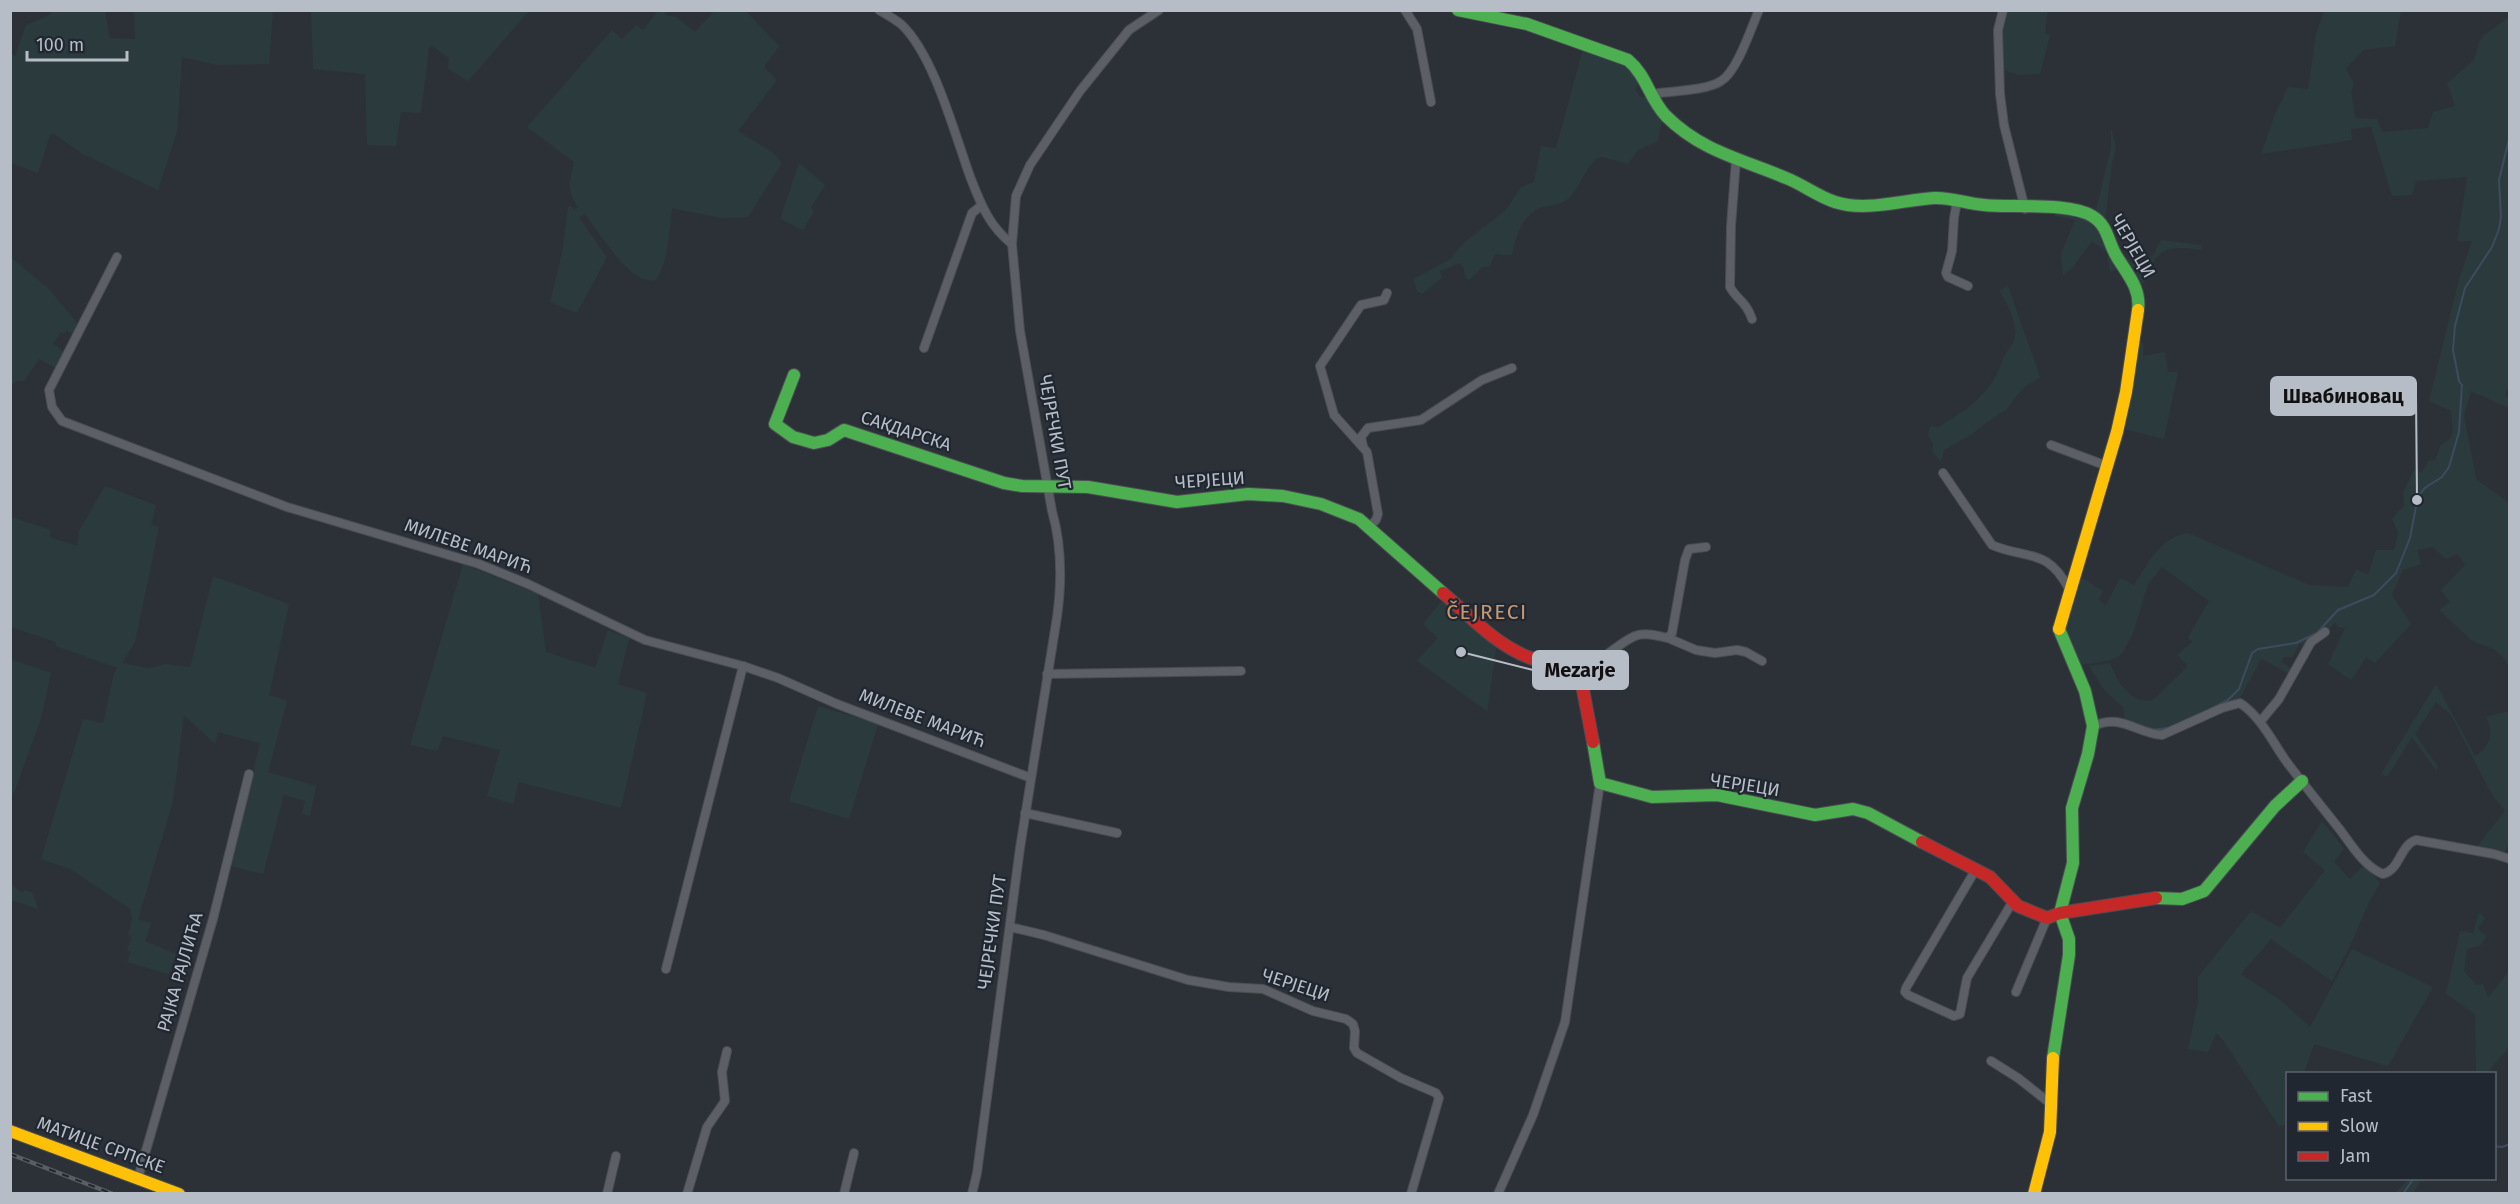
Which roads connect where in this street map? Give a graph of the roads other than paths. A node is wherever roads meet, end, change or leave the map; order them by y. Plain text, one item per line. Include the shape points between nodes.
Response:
1 (879, 10) edge
2 (1159, 10) edge
3 (1405, 10) edge
4 (1458, 10) edge
5 (1759, 10) edge
6 (2003, 10) edge
7 (889, 13) edge
8 (1651, 94) junction
9 (1431, 102) dead end
10 (1736, 160) junction
11 (1957, 201) junction
12 (981, 206) junction
13 (2025, 208) junction
14 (1012, 244) junction
15 (117, 257) dead end
16 (1968, 286) dead end
17 (1387, 292) dead end
18 (1752, 319) dead end
19 (924, 348) dead end
20 (1512, 368) dead end
21 (794, 375) dead end
22 (2052, 445) dead end
23 (1363, 446) junction
24 (2107, 466) junction
25 (1943, 473) dead end
26 (1048, 485) junction
27 (1370, 526) junction
28 (1706, 547) dead end
29 (2069, 589) junction
30 (2325, 632) dead end
31 (1668, 638) junction
32 (1762, 661) dead end
33 (743, 666) junction
34 (1241, 671) dead end
35 (1047, 674) junction
36 (1580, 674) junction
37 (2260, 722) junction
38 (2093, 726) junction
39 (249, 774) dead end
40 (1031, 778) junction
41 (2302, 781) junction
42 (1600, 783) junction
43 (1025, 813) junction
44 (1117, 833) dead end
45 (2510, 859) edge
46 (1976, 869) junction
47 (2013, 901) junction
48 (2060, 913) junction
49 (2047, 918) junction
50 (1010, 927) junction
51 (666, 969) dead end
52 (2016, 992) dead end
53 (727, 1051) dead end
54 (1991, 1061) dead end
55 (2051, 1104) junction
56 (10, 1131) edge
57 (854, 1153) dead end
58 (616, 1156) dead end
59 (138, 1178) junction
60 (179, 1194) edge
61 (607, 1194) edge
62 (687, 1194) edge
63 (844, 1194) edge
64 (972, 1194) edge
65 (1411, 1194) edge
66 (1498, 1194) edge
67 (2034, 1194) edge

1 - 7 street
2 - 14 street via 1129,30 1080,91 1030,165 1016,196
3 - 9 street via 1418,29
4 - 8 street, ЧЕРЈЕЦИ via 1527,24 1628,60 1640,70
5 - 8 street via 1731,72 1723,81
6 - 13 street via 1998,30 2000,94
7 - 12 street via 912,37 928,68
8 - 10 street, ЧЕРЈЕЦИ via 1683,133
10 - 11 street, ЧЕРЈЕЦИ via 1846,205 1937,198
10 - 18 street via 1730,287 1745,303
11 - 13 street, ЧЕРЈЕЦИ
11 - 16 street via 1946,273
12 - 14 street via 998,233
12 - 19 street via 972,213
13 - 24 street, ЧЕРЈЕЦИ via 2069,209 2097,218 2138,290 2126,392
14 - 26 street, ЧЕЈРЕЧКИ ПУТ via 1020,331
15 - 33 street, МИЛЕВЕ МAРИЋ via 50,390 52,407 62,421 279,504 479,564 645,640
17 - 23 street via 1384,300 1361,305 1320,366 1334,415
20 - 23 street via 1482,380 1421,420 1368,428 1361,437
21 - 26 street, САКДАРСКА via 775,424 790,436 825,441 844,430 1004,483
22 - 24 street
23 - 27 street via 1371,462 1378,503 1376,520
24 - 29 street, ЧЕРЈЕЦИ
25 - 29 street via 1992,545 2045,561
26 - 27 street, ЧЕРЈЕЦИ via 1088,487 1177,502 1248,494 1282,496 1321,504
26 - 35 street, ЧЕЈРЕЧКИ ПУТ via 1058,531 1061,583
27 - 36 street, ЧЕРЈЕЦИ via 1498,641 1529,658 1570,666
28 - 31 street via 1689,549
29 - 38 street, ЧЕРЈЕЦИ via 2059,633 2085,691
30 - 37 street via 2312,642 2279,699
31 - 32 street via 1696,650 1737,650
31 - 36 street via 1635,636
33 - 40 street, МИЛЕВЕ МAРИЋ
33 - 51 street
34 - 35 street
35 - 40 street, ЧЕЈРЕЧКИ ПУТ
36 - 42 street
37 - 38 street via 2240,703 2162,735 2114,721
37 - 41 street
38 - 48 street via 2072,808 2073,862
39 - 59 street, РАЈКА РАЈЛИЋА via 213,919
40 - 43 street, ЧЕЈРЕЧКИ ПУТ
41 - 45 street via 2360,856 2381,873 2391,870 2408,844 2416,840
41 - 48 street via 2275,806 2199,894 2173,901 2157,898
42 - 46 street, ЧЕРЈЕЦИ via 1652,797 1717,795 1815,816 1853,809
42 - 66 street via 1565,1022 1533,1115
43 - 44 street
43 - 50 street, ЧЕЈРЕЧКИ ПУТ
46 - 47 street via 1990,877
46 - 47 street via 1906,988 1908,995 1954,1016 1960,1014 1967,978
47 - 49 street
48 - 49 street
48 - 55 street via 2069,939 2069,955 2054,1047
49 - 52 street
50 - 64 street, ЧЕЈРЕЧКИ ПУТ
50 - 65 street, ЧЕРЈЕЦИ via 1188,980 1263,988 1313,1011 1346,1019 1355,1030 1357,1053 1439,1098
53 - 62 street via 722,1072 725,1101 707,1127
54 - 55 street
55 - 67 street via 2050,1132
56 - 59 street, МАТИЦЕ СРПСКЕ
57 - 63 street
58 - 61 street
59 - 60 street, МАТИЦЕ СРПСКЕ

